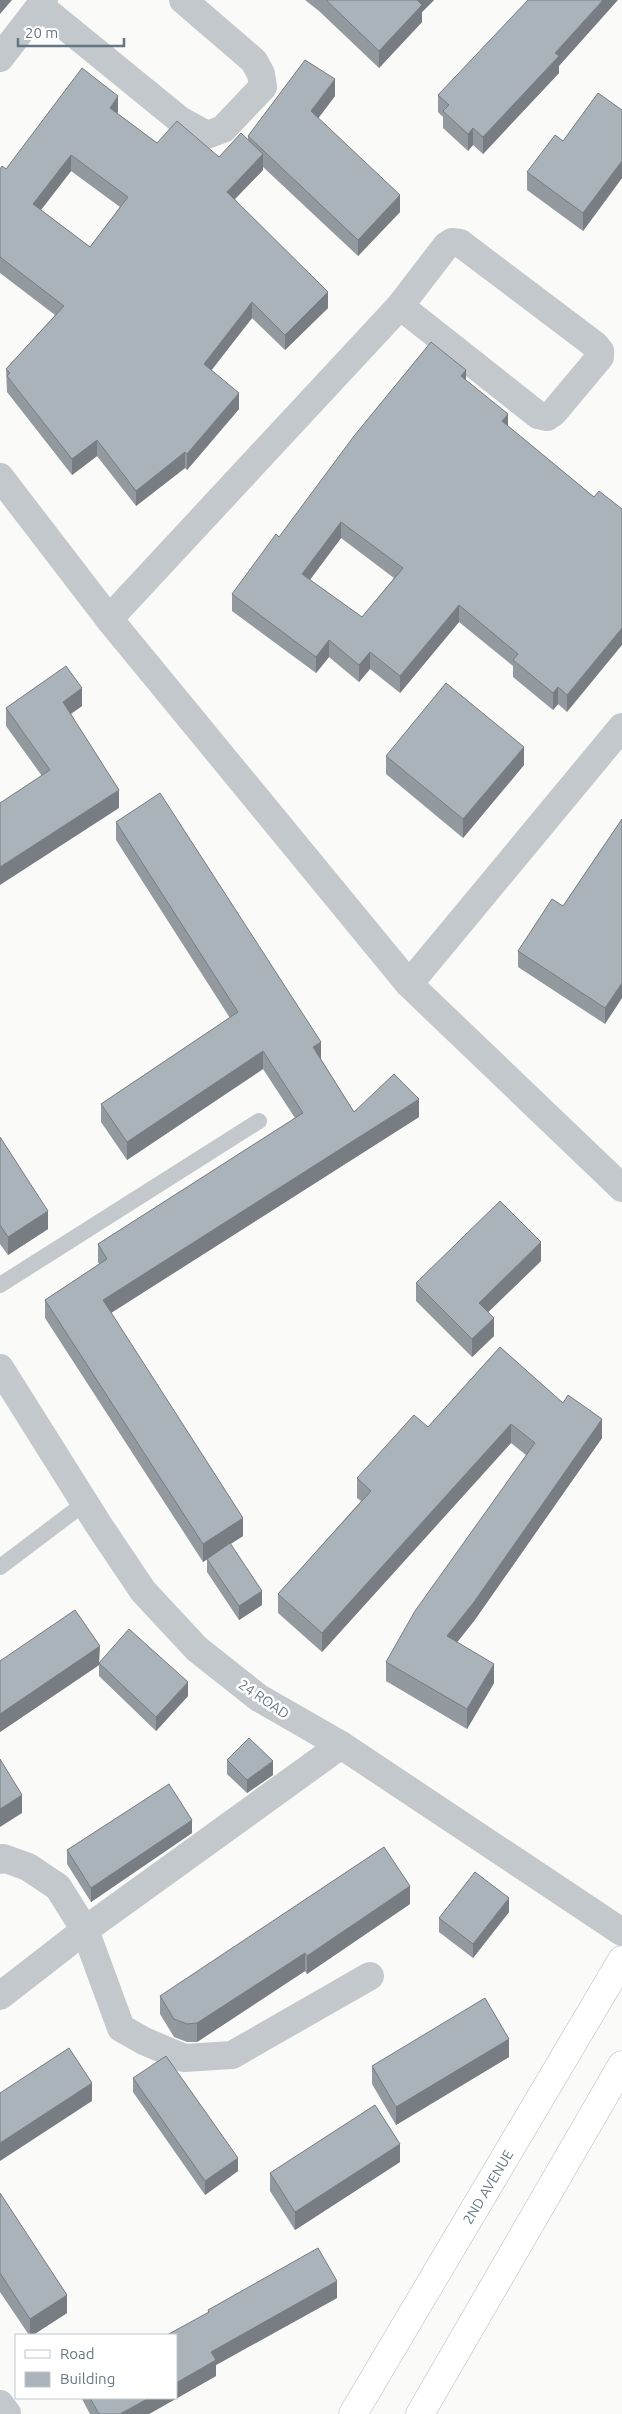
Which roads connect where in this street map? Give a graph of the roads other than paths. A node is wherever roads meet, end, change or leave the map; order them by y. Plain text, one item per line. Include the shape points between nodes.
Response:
1 (183, 0) edge
2 (42, 3) edge
3 (0, 58) edge
4 (400, 306) junction
5 (0, 477) edge
6 (109, 619) junction
7 (622, 727) edge
8 (408, 984) junction
9 (259, 1121) dead end
10 (622, 1188) edge
11 (0, 1286) edge
12 (0, 1368) edge
13 (85, 1503) junction
14 (0, 1567) edge
15 (341, 1745) junction
16 (0, 1860) edge
17 (85, 1930) junction
18 (622, 1932) edge
19 (622, 1960) edge
20 (370, 1976) dead end
21 (0, 1996) edge
22 (622, 2065) edge
23 (0, 2404) edge
24 (7, 2413) edge
25 (353, 2414) edge
26 (420, 2414) edge

1 - 2 street via 254,61 261,74 263,87 223,129 207,135 180,120
2 - 3 street
4 - 4 street via 446,246 452,242 460,243 595,345 600,357 554,412 547,417 538,415
4 - 6 street
5 - 6 street
6 - 8 street
7 - 8 street
8 - 10 street
9 - 11 lane
12 - 13 street, 24 ROAD
13 - 14 lane
13 - 15 street, 24 ROAD via 143,1591 197,1649 259,1698
15 - 17 street
15 - 18 street, 24 ROAD
16 - 17 street via 3,1858 28,1867 58,1886
17 - 20 street via 121,2028 184,2058 232,2055
17 - 21 street
19 - 25 street, 2ND AVENUE
22 - 26 street
23 - 24 street

